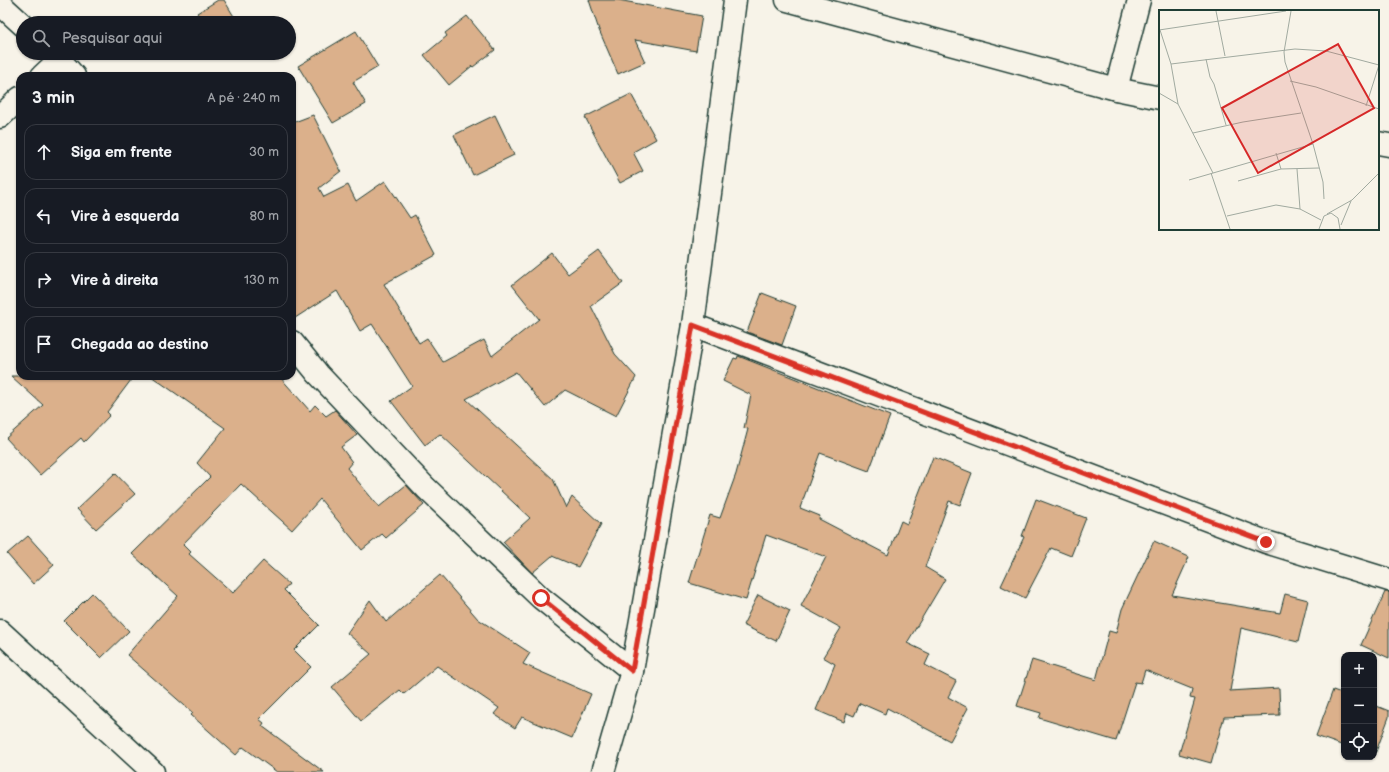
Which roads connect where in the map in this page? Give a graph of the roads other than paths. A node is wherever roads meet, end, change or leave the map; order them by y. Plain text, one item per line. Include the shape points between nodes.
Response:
1 (735, 0) edge
2 (788, 0) edge
3 (1139, 0) edge
4 (0, 4) edge
5 (16, 19) edge
6 (54, 60) edge
7 (60, 60) edge
8 (45, 72) edge
9 (71, 72) edge
10 (1116, 89) junction
11 (1159, 98) edge
12 (16, 102) edge
13 (0, 117) edge
14 (1379, 143) edge
15 (1389, 145) edge
16 (693, 325) junction
17 (296, 347) edge
18 (1389, 580) edge
19 (0, 632) edge
20 (632, 671) junction
21 (153, 772) edge
22 (603, 772) edge

1 - 16 street
2 - 10 street
3 - 10 street
4 - 5 street
6 - 8 street
7 - 9 street
10 - 11 street
12 - 13 street
14 - 15 street
16 - 18 street via 1266,542
16 - 20 street
17 - 20 street via 318,374 426,488 541,598
19 - 21 street
20 - 22 street

